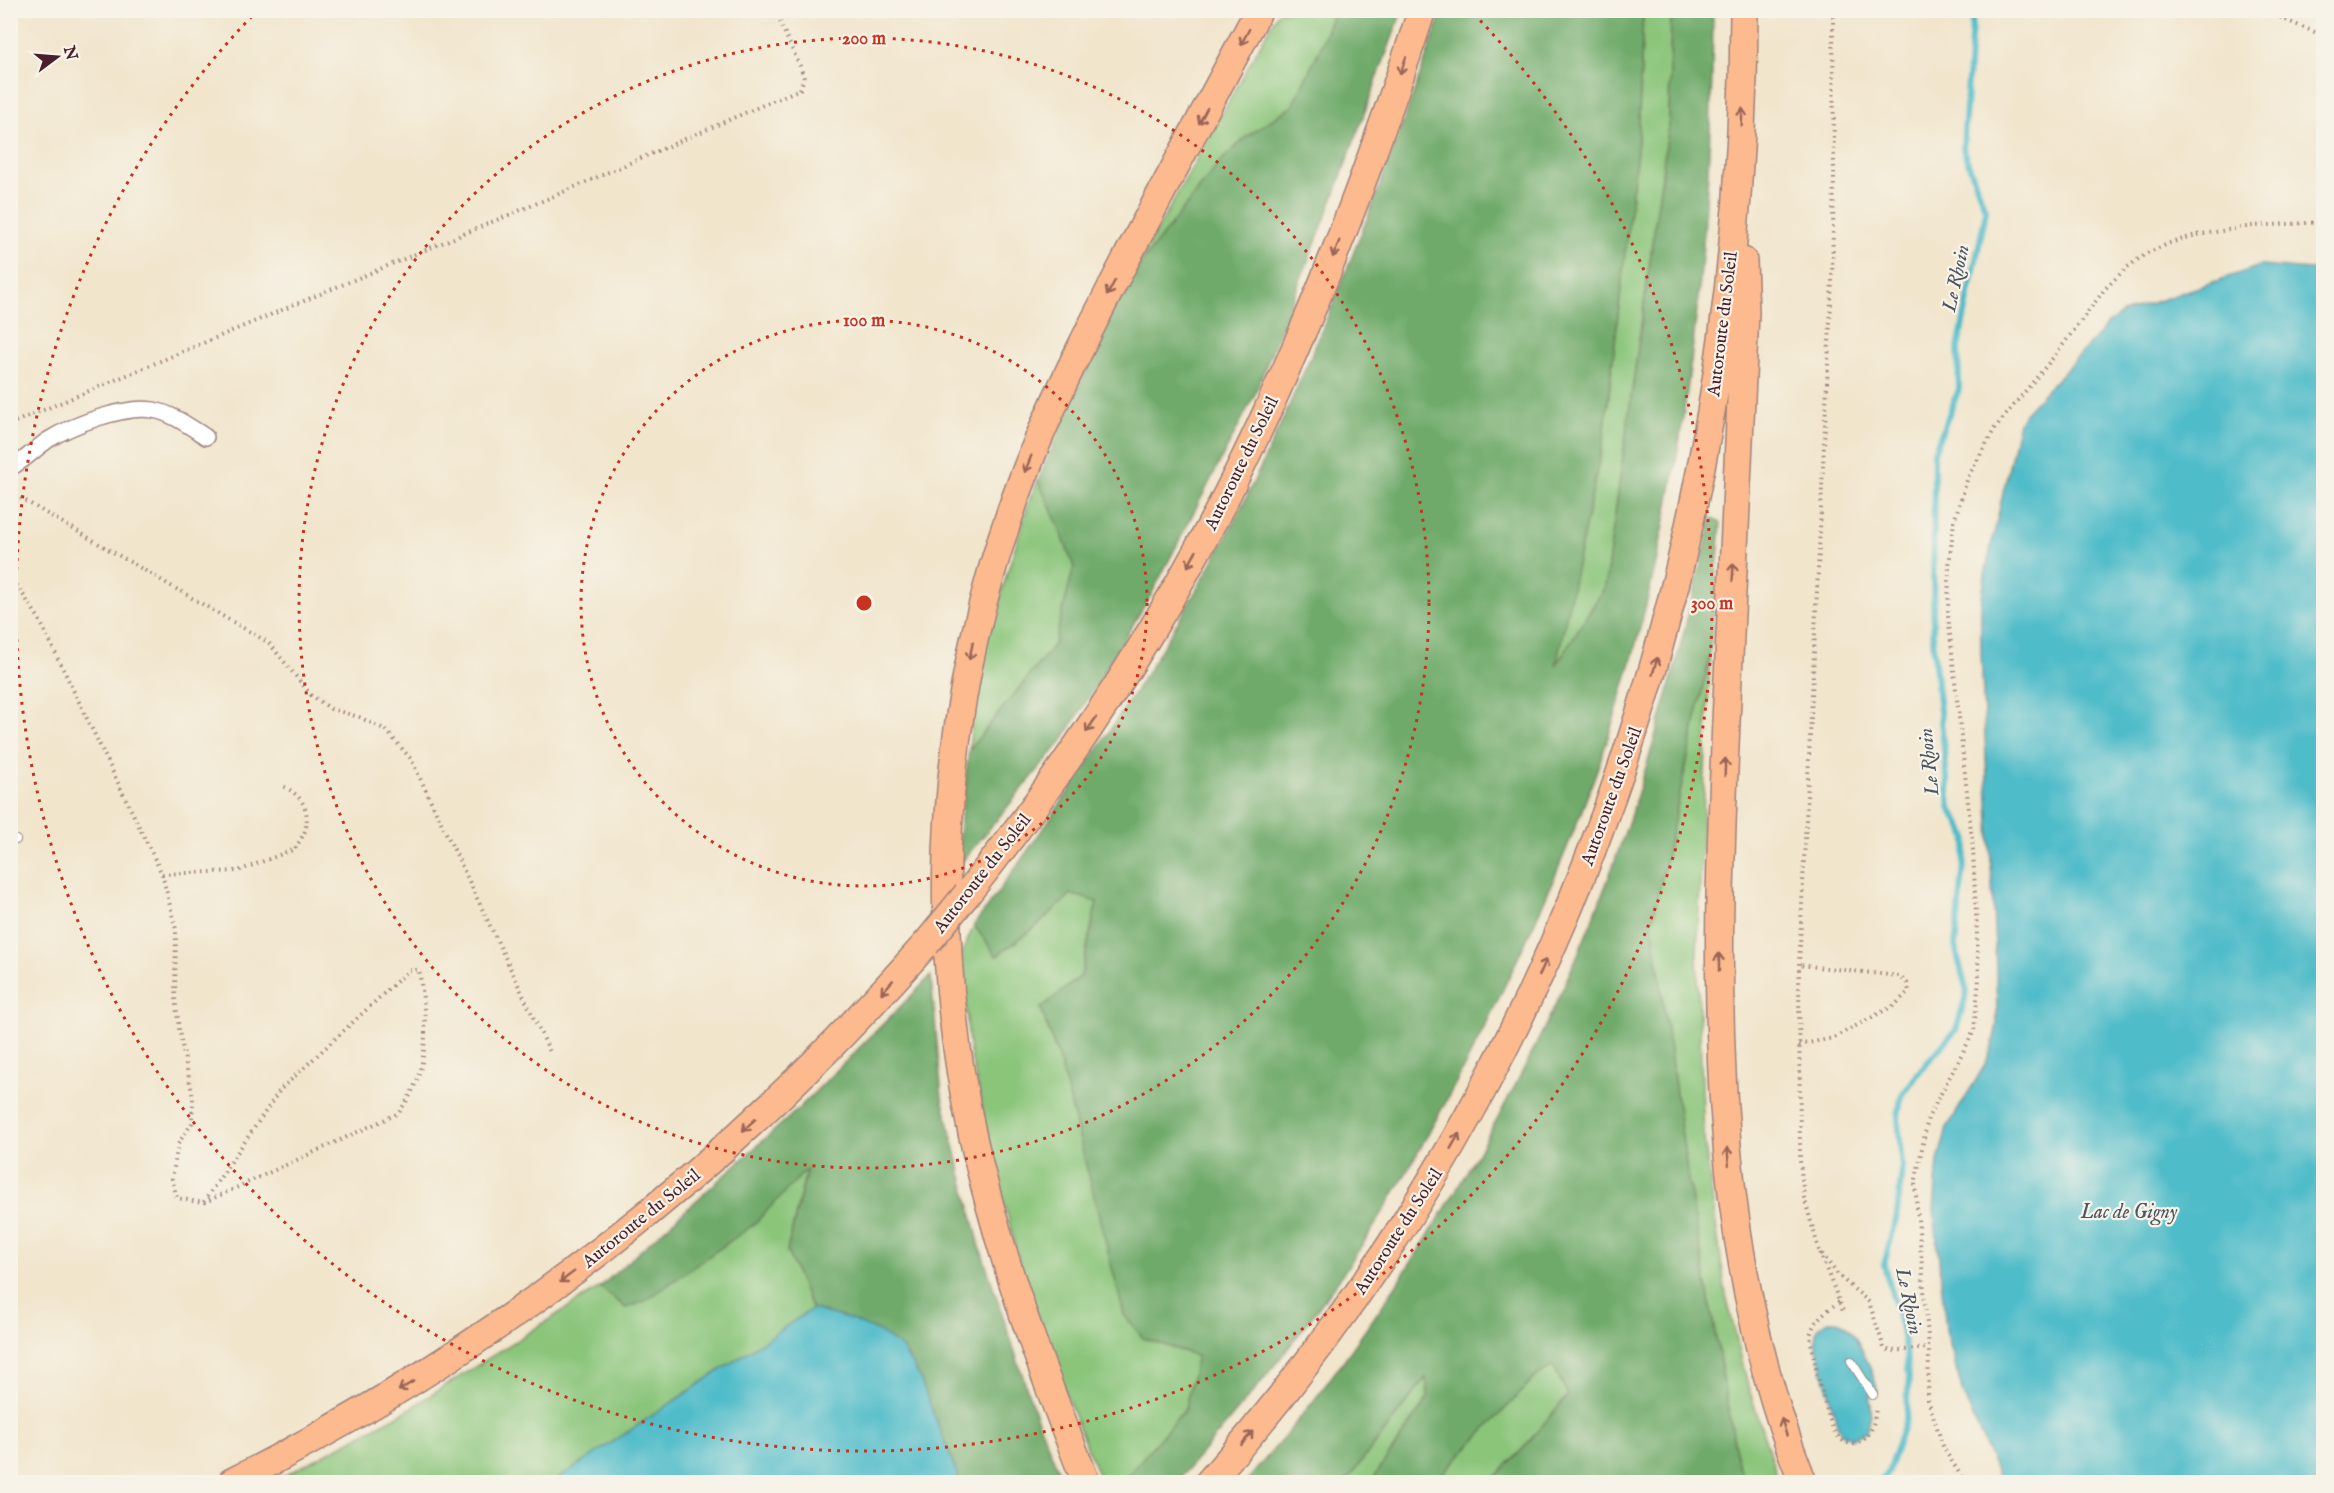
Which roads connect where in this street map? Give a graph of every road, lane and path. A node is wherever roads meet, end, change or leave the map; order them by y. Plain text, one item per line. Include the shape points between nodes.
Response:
1 (774, 10) edge
2 (1259, 10) edge
3 (1422, 10) edge
4 (1744, 10) edge
5 (1833, 10) edge
6 (2271, 10) edge
7 (2324, 36) edge
8 (1740, 175) junction
9 (2324, 222) edge
10 (10, 424) edge
11 (206, 437) dead end
12 (10, 468) edge
13 (10, 492) edge
14 (10, 575) edge
15 (280, 785) dead end
16 (162, 874) junction
17 (1799, 966) junction
18 (1798, 1045) junction
19 (550, 1052) dead end
20 (202, 1203) junction
21 (1819, 1250) junction
22 (1839, 1302) junction
23 (1843, 1311) dead end
24 (1929, 1348) junction
25 (1851, 1361) dead end
26 (1873, 1395) joint
27 (232, 1482) edge
28 (1086, 1482) edge
29 (1209, 1482) edge
30 (1803, 1482) edge
31 (1965, 1482) edge

1 - 10 path via 804,78 800,89
2 -> 28 highway via 1083,342 1029,461 978,620 953,765 947,838 948,935 965,1096 1011,1275
3 -> 27 highway, Autoroute du Soleil, bridge via 1325,278 1220,508 1168,603 1110,696 967,894 880,996 804,1074 697,1173 614,1242 520,1312 406,1386
8 -> 4 highway, Autoroute du Soleil
5 - 17 path via 1832,280
6 - 7 path
29 -> 8 highway, Autoroute du Soleil via 1309,1362 1414,1209 1505,1047 1585,870 1633,739 1689,528 1716,382
30 -> 8 highway via 1767,1371 1741,1260 1721,1067 1721,850 1745,313
9 - 24 path via 2226,229 2170,243 2145,254 2105,289 1995,428 1968,477 1954,521 1948,615 1973,849 1979,979 1974,1031 1928,1118 1916,1184
11 - 12 street via 153,410 136,410 91,419 48,440
13 - 19 path via 269,644 311,695 331,709 386,730 411,759
14 - 16 path via 38,618
15 - 16 path via 293,790 304,804 306,827 295,849 238,872
16 - 20 path via 176,930 175,998 193,1097 192,1123 178,1144 172,1179 177,1198
17 - 18 path
17 - 18 path via 1899,976 1909,991 1894,1005 1833,1038
18 - 21 path via 1800,1161 1804,1197
20 - 20 path via 399,1113 414,1089 424,1058 425,1008 419,970 409,970 280,1090
21 - 22 path
21 - 24 path via 1839,1276 1869,1302 1884,1348
22 - 23 path
22 - 26 path via 1819,1317 1810,1336 1834,1432 1847,1444 1860,1443 1872,1428 1876,1403
24 - 31 path via 1928,1400 1944,1449
25 - 26 lane

